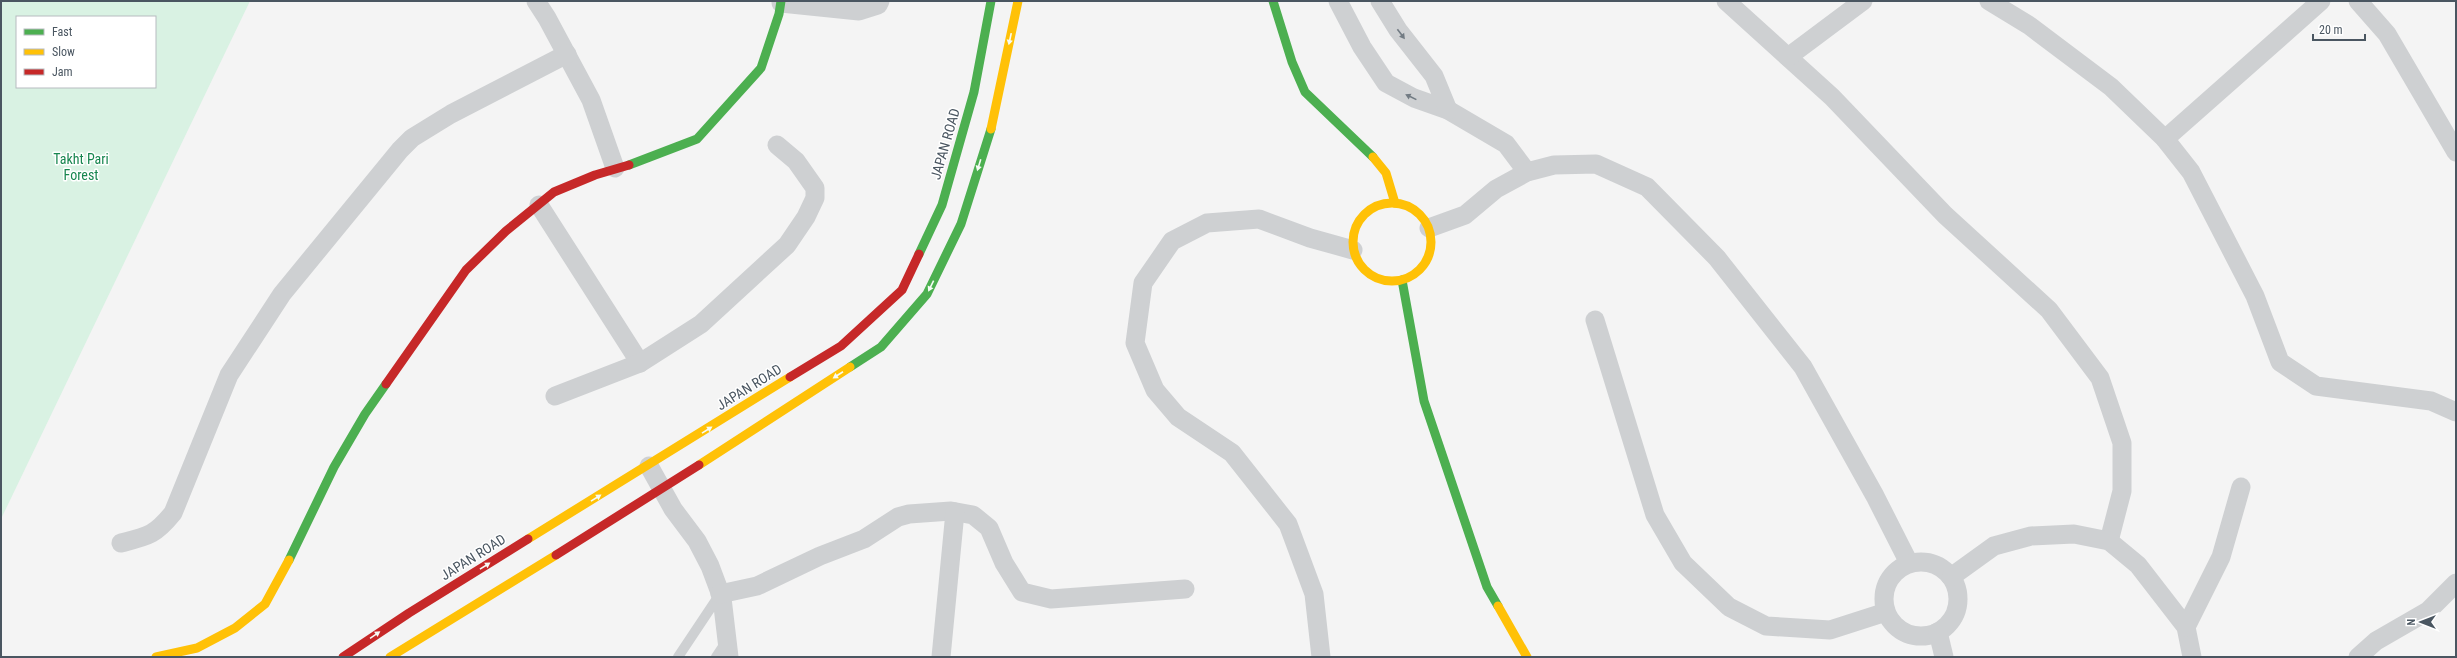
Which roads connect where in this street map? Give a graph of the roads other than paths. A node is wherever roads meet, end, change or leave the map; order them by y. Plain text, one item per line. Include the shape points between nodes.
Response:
1 (536, 1) edge
2 (880, 1) edge
3 (991, 1) edge
4 (1018, 1) edge
5 (1273, 1) edge
6 (1338, 1) edge
7 (1380, 1) edge
8 (1726, 1) edge
9 (1863, 1) edge
10 (1989, 1) edge
11 (2321, 1) edge
12 (2358, 1) edge
13 (781, 2) edge
14 (567, 54) junction
15 (1788, 57) junction
16 (1448, 110) junction
17 (2165, 139) junction
18 (777, 145) dead end
19 (2456, 152) edge
20 (615, 168) junction
21 (1527, 172) junction
22 (1395, 203) junction
23 (538, 205) junction
24 (1429, 228) junction
25 (1353, 250) junction
26 (1402, 280) junction
27 (1595, 320) dead end
28 (640, 363) junction
29 (555, 396) dead end
30 (2456, 412) edge
31 (649, 466) junction
32 (2241, 487) dead end
33 (663, 489) junction
34 (955, 512) junction
35 (2109, 541) junction
36 (121, 543) dead end
37 (1908, 564) junction
38 (1951, 577) junction
39 (2456, 583) edge
40 (1185, 589) dead end
41 (720, 594) junction
42 (1886, 612) junction
43 (2186, 627) junction
44 (1938, 632) junction
45 (728, 649) edge
46 (156, 657) edge
47 (343, 657) edge
48 (390, 657) edge
49 (678, 657) edge
50 (716, 657) edge
51 (941, 657) edge
52 (1321, 657) edge
53 (1527, 657) edge
54 (1944, 657) edge
55 (2192, 657) edge
56 (2358, 657) edge

1 - 14 street
2 - 13 street via 878,5 859,11
31 -> 3 main road, JAPAN ROAD via 841,346 902,290 942,205 974,92
4 -> 33 main road via 990,129 960,224 927,294 881,347
5 - 22 main road via 1292,62 1305,92 1366,148 1386,173
16 -> 6 street via 1414,98 1386,83 1362,47
7 -> 16 street via 1398,30 1434,76
8 - 15 street
9 - 15 street
10 - 17 street via 2030,26 2111,87
11 - 17 street
12 - 19 street via 2387,34
13 - 20 main road via 761,68 697,139 656,156
14 - 20 street via 592,100
14 - 36 street via 451,114 412,138 400,150 282,294 229,375 174,513 159,530 146,537
15 - 35 street via 1832,97 1945,215 2049,310 2100,378 2122,443 2122,491
16 - 21 street via 1506,144
17 - 30 street via 2194,179 2254,296 2280,362 2316,386 2431,401
18 - 28 street via 796,161 815,188 815,198 806,217 787,245 701,324
20 - 23 main road via 554,192
21 - 24 street via 1496,189 1465,215
21 - 37 street via 1554,165 1596,164 1647,187 1717,258 1803,367 1875,496
22 - 24 main road via 1416,211
22 - 25 main road via 1372,208 1362,216 1356,226
23 - 28 street
23 - 46 main road via 506,231 466,270 365,414 334,466 302,537 265,604 235,628 196,648
24 - 26 main road via 1431,241 1426,260 1414,274
25 - 26 main road via 1366,272 1390,281
25 - 52 street via 1310,238 1259,219 1207,223 1172,241 1143,283 1135,343 1155,390 1178,417 1232,453 1288,524 1314,594
26 - 53 main road via 1424,401 1487,587
27 - 42 street via 1656,515 1682,563 1729,607 1766,626 1830,630
28 - 29 street
31 - 33 street
47 -> 31 main road, JAPAN ROAD via 409,613
32 - 43 street via 2221,557
33 - 41 street via 673,509 704,552
33 - 48 main road
34 - 40 street via 973,516 989,528 1011,577 1022,592 1032,596 1051,599
34 - 41 street via 909,514 898,517 864,539 820,556 757,586
34 - 51 street
35 - 38 street via 2074,534 2031,536 1994,546
35 - 43 street via 2138,565
37 - 38 street via 1932,563 1943,568
37 - 42 street via 1890,578 1884,600
38 - 44 street via 1957,589 1955,614
39 - 56 street via 2428,611 2376,641
41 - 45 street
41 - 49 lane
42 - 44 street via 1892,623 1908,633 1926,636
43 - 55 street
44 - 54 street
45 - 50 lane

